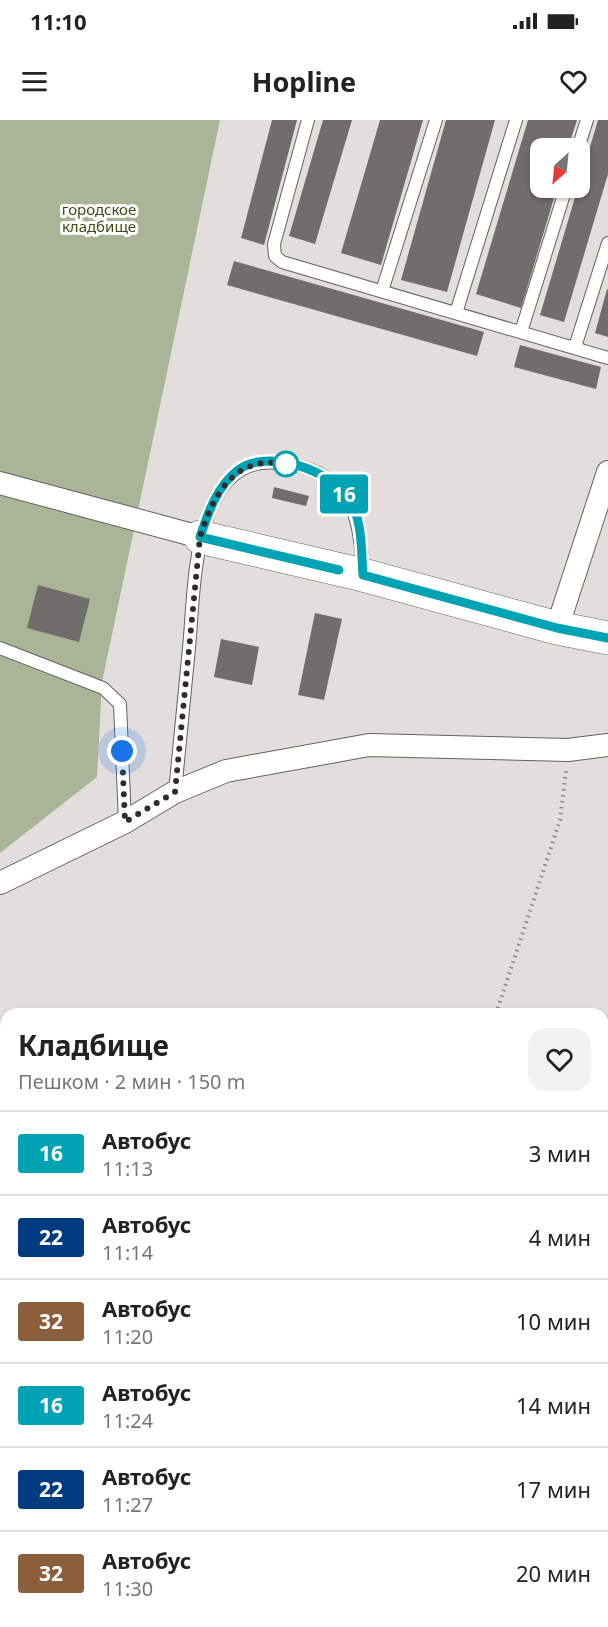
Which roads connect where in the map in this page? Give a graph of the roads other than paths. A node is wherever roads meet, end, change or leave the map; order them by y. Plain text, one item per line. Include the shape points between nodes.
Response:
1 (308, 120) edge
2 (436, 120) edge
3 (516, 120) edge
4 (587, 120) edge
5 (581, 138) edge
6 (563, 198) edge
7 (608, 243) edge
8 (382, 291) junction
9 (456, 312) junction
10 (521, 332) junction
11 (575, 347) junction
12 (608, 358) edge
13 (606, 482) edge
14 (0, 483) edge
15 (200, 537) junction
16 (363, 575) junction
17 (557, 628) junction
18 (608, 638) edge
19 (0, 648) edge
20 (608, 745) edge
21 (175, 792) junction
22 (125, 822) junction
23 (0, 883) edge

1 - 8 lane via 273,244 275,256 282,262
2 - 8 lane
3 - 9 lane
4 - 5 lane
6 - 10 lane
7 - 11 lane
8 - 9 lane
9 - 10 lane
10 - 11 lane
11 - 12 lane
13 - 17 street
14 - 15 street
15 - 16 street
15 - 16 lane via 218,494 239,469 267,462 306,466 333,481 349,499 361,533
15 - 21 lane
16 - 17 street
17 - 18 street
19 - 22 lane via 103,688 120,704
20 - 21 street via 568,750 369,745 226,771
21 - 22 street
22 - 23 street

